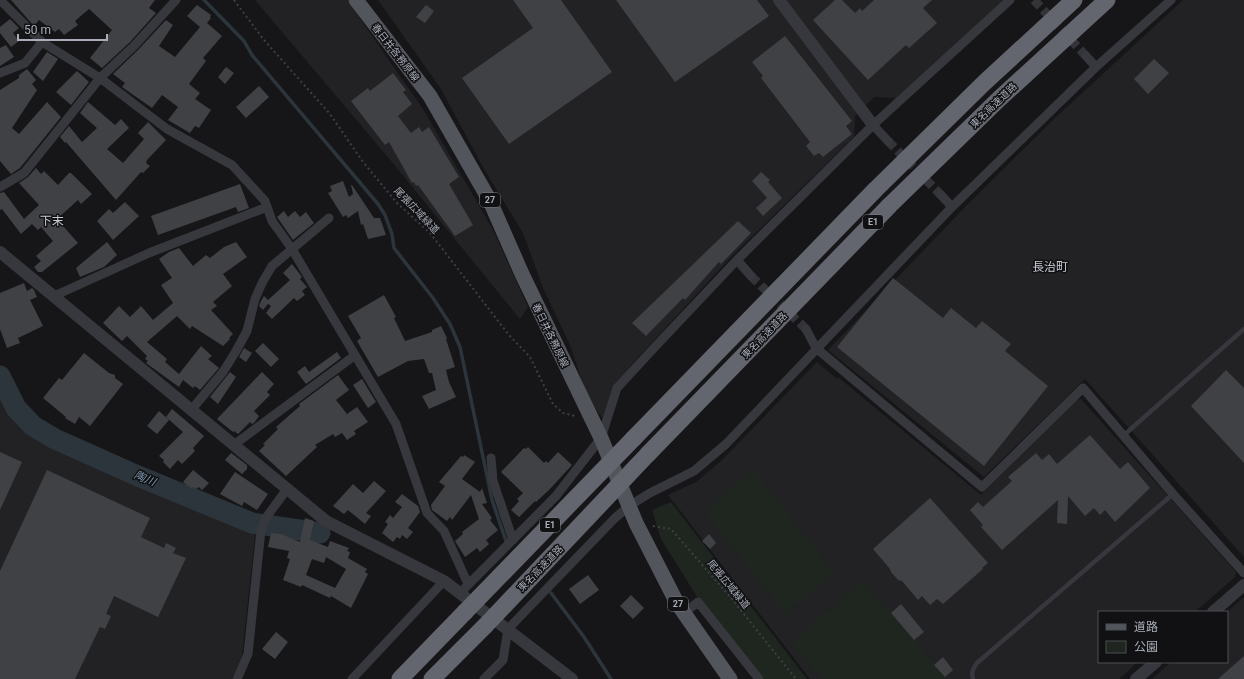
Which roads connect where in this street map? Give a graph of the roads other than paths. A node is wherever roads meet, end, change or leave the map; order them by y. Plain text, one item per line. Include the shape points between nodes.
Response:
1 (0, 0) edge
2 (176, 0) edge
3 (356, 0) edge
4 (779, 0) edge
5 (1010, 0) edge
6 (1074, 0) edge
7 (1106, 0) edge
8 (1171, 0) edge
9 (42, 42) junction
10 (1086, 56) tunnel mouth
11 (1096, 67) junction
12 (0, 74) edge
13 (100, 78) junction
14 (873, 125) junction
15 (888, 141) tunnel mouth
16 (0, 187) edge
17 (941, 195) tunnel mouth
18 (267, 207) junction
19 (952, 207) junction
20 (330, 218) dead end
21 (292, 249) junction
22 (0, 252) edge
23 (737, 260) junction
24 (751, 276) tunnel mouth
25 (54, 296) junction
26 (806, 329) tunnel mouth
27 (1244, 329) edge
28 (816, 348) junction
29 (354, 356) junction
30 (192, 409) junction
31 (1124, 435) junction
32 (601, 438) junction
33 (235, 444) junction
34 (491, 458) dead end
35 (287, 489) junction
36 (1173, 494) junction
37 (629, 506) junction
38 (513, 540) junction
39 (1244, 573) edge
40 (444, 581) junction
41 (1244, 585) edge
42 (464, 588) junction
43 (1214, 611) edge
44 (684, 613) junction
45 (508, 629) junction
46 (1155, 663) edge
47 (237, 679) edge
48 (352, 679) edge
49 (400, 679) edge
50 (432, 679) edge
51 (484, 679) edge
52 (572, 679) edge
53 (730, 679) edge
54 (759, 679) edge
55 (973, 679) edge
56 (1136, 679) edge

1 - 9 street
2 - 13 street via 134,46
3 - 32 main road, 春日井各務原線 / 27 via 430,96 490,201
4 - 14 street
5 - 14 street
6 - 49 highway, E1, bridge via 985,82 881,184
7 - 50 highway, 東名高速道路 / E1, bridge via 890,205
8 - 11 street
9 - 12 street via 25,63
9 - 13 street
10 - 11 street
11 - 19 street
13 - 16 street via 24,173
13 - 18 street via 167,129 232,165 265,201
14 - 15 street
14 - 23 street
17 - 19 street
18 - 21 street via 272,221
18 - 25 street via 149,253
19 - 28 street
20 - 21 street
21 - 29 street
21 - 30 street via 272,266 255,299 247,331 236,351 223,372
22 - 25 street
23 - 24 street
23 - 32 street via 617,388
25 - 30 street
26 - 28 street
27 - 31 lane
28 - 31 street via 982,488 1083,388
28 - 37 street via 726,444 694,471
29 - 33 street
29 - 42 street via 396,424 427,512 444,531
30 - 33 street
31 - 36 street
32 - 37 main road, 春日井各務原線 / 27
32 - 38 street via 556,496
33 - 35 street
34 - 38 street via 493,481
35 - 40 street via 326,521
35 - 47 street via 265,519 261,530 248,654
36 - 39 street
36 - 55 lane via 977,663 973,669
37 - 44 main road, 春日井各務原線 / 27
37 - 45 street
38 - 42 street
40 - 42 street
40 - 48 street
41 - 43 street
42 - 45 street
44 - 53 main road, 春日井各務原線 / 27
44 - 54 street via 698,602
45 - 51 street via 503,660
45 - 52 street
46 - 56 street

